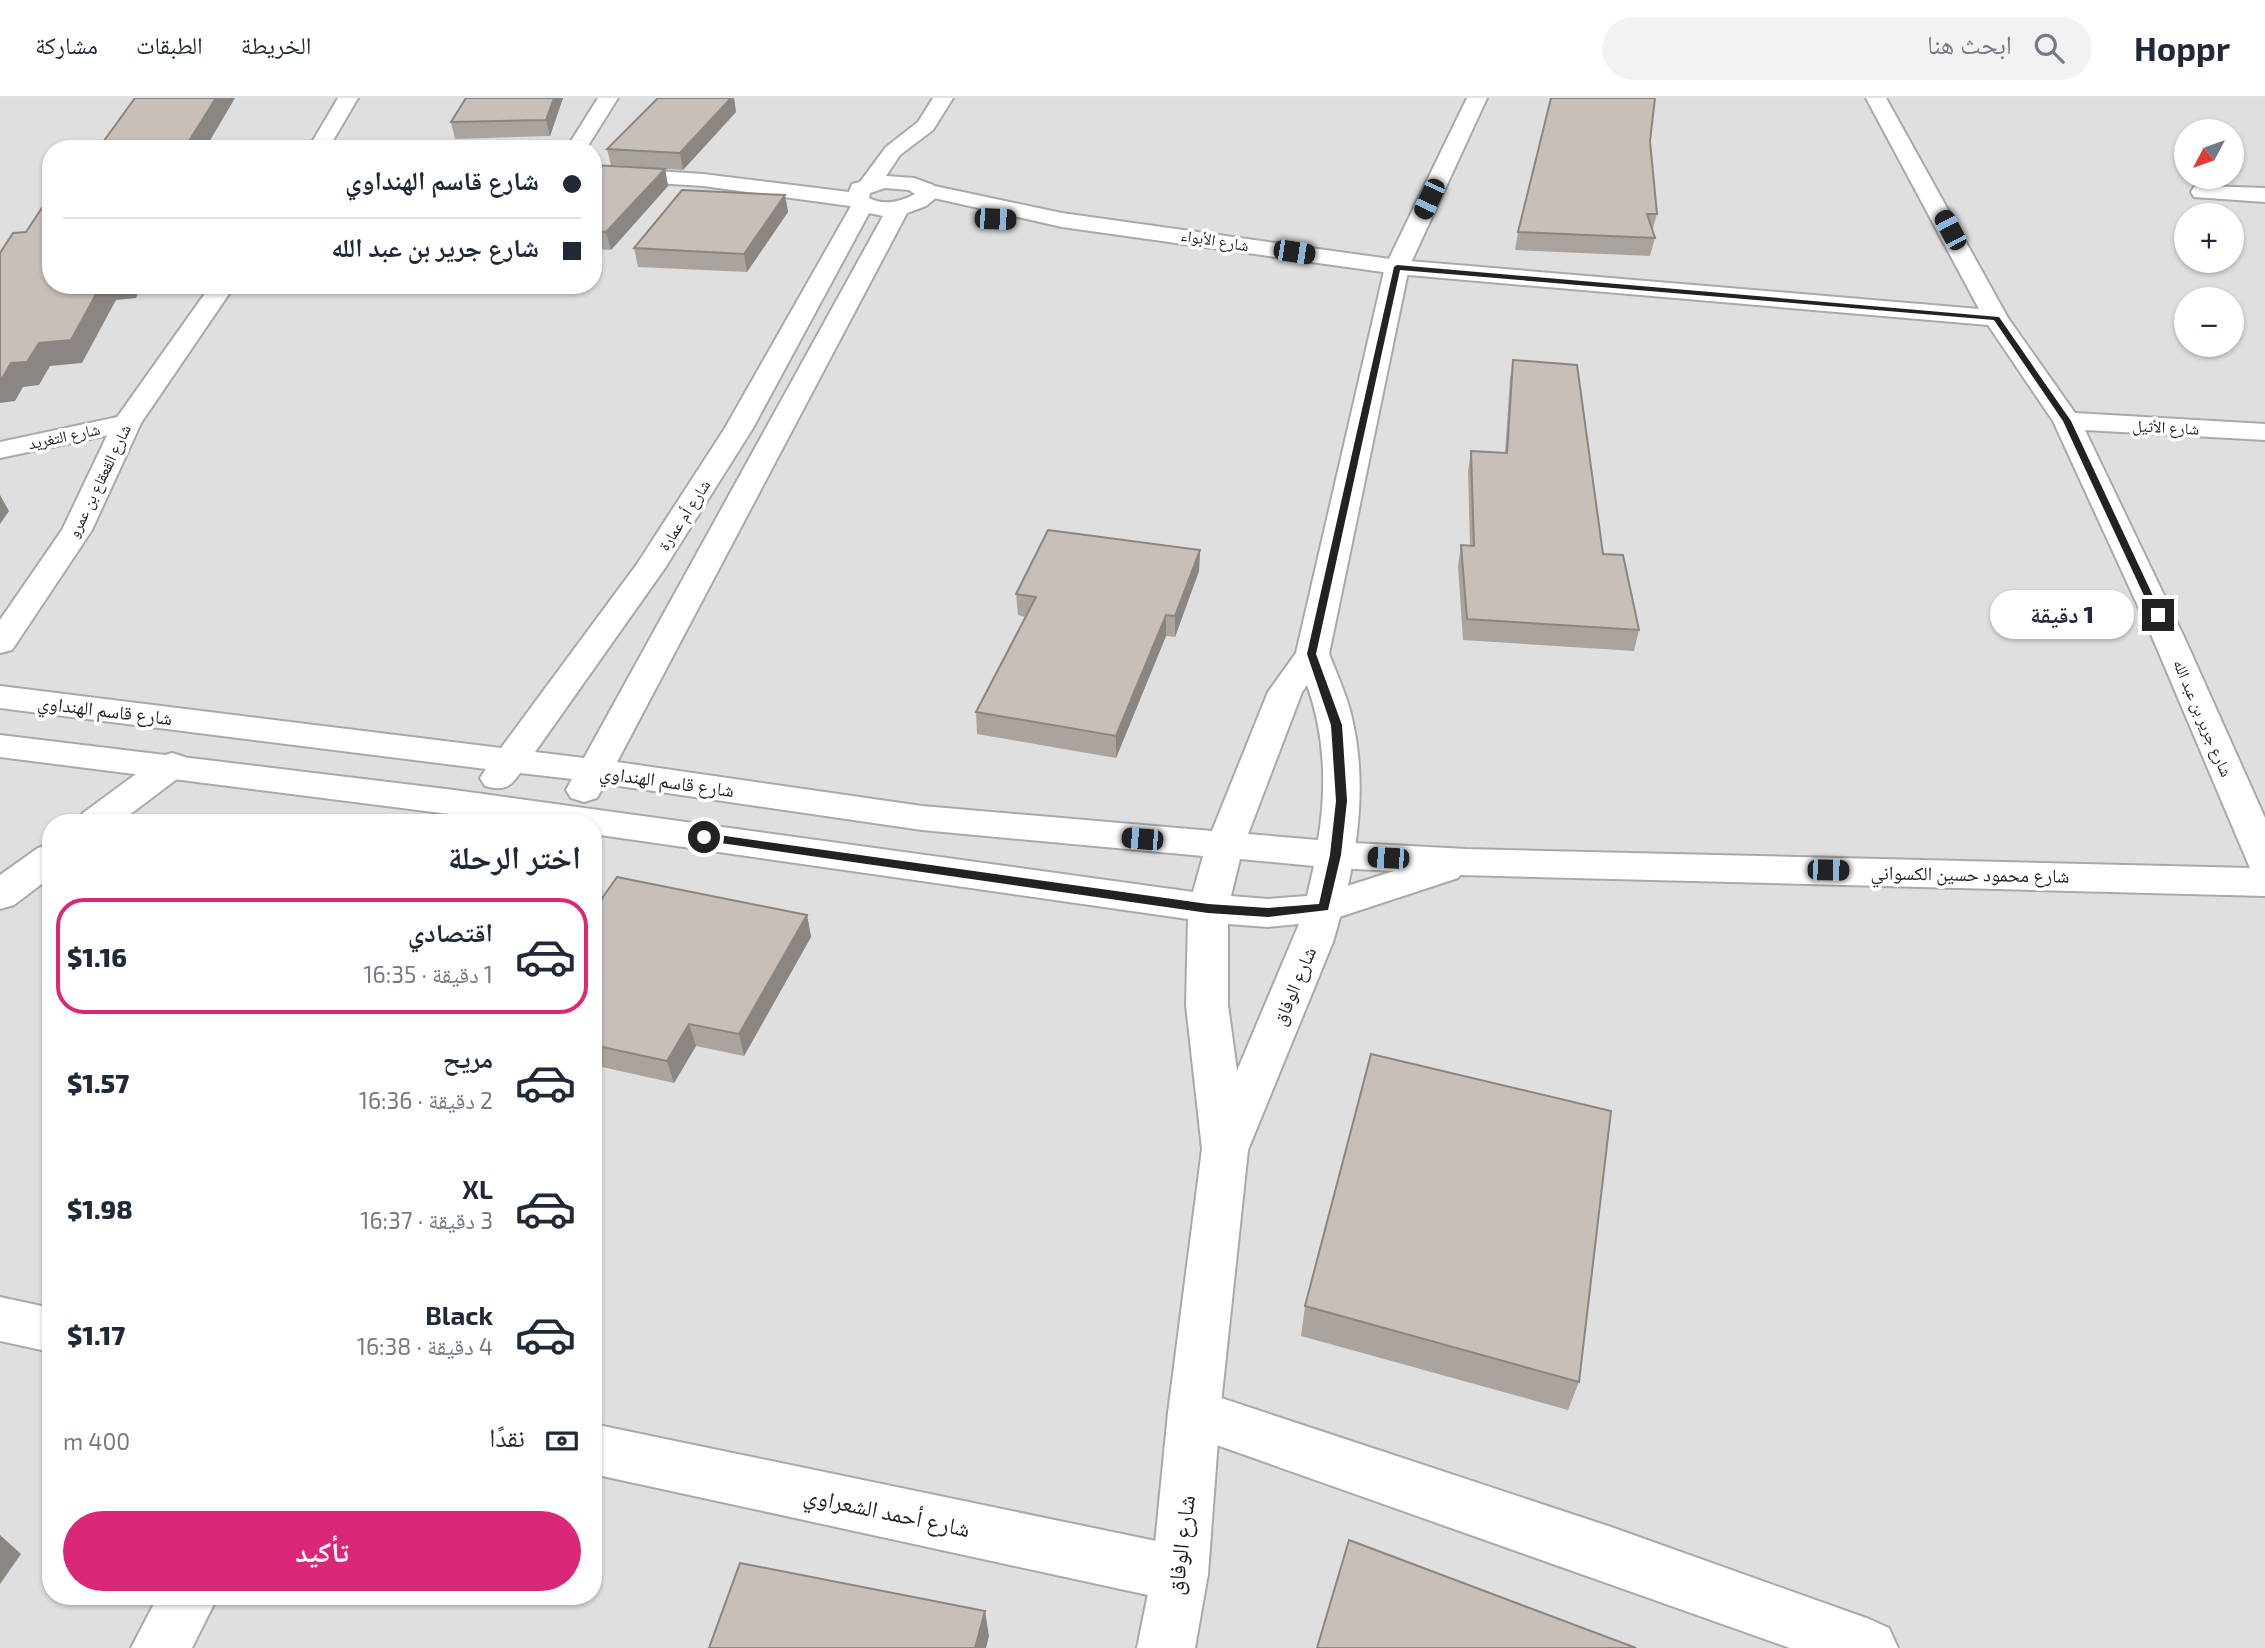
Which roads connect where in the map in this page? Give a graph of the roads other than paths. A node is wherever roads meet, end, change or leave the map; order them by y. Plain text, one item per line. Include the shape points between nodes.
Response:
1 (348, 98) edge
2 (608, 98) edge
3 (943, 98) edge
4 (1477, 98) edge
5 (1876, 98) edge
6 (926, 127) junction
7 (323, 140) edge
8 (582, 140) edge
9 (602, 174) edge
10 (927, 174) junction
11 (2202, 192) dead end
12 (864, 194) junction
13 (2265, 194) edge
14 (899, 208) junction
15 (1062, 220) junction
16 (1397, 267) junction
17 (217, 294) edge
18 (1996, 318) junction
19 (2067, 421) junction
20 (127, 422) junction
21 (739, 428) junction
22 (780, 430) junction
23 (2265, 432) edge
24 (0, 450) edge
25 (0, 643) edge
26 (1311, 654) junction
27 (0, 697) edge
28 (0, 746) edge
29 (509, 761) junction
30 (172, 765) junction
31 (597, 771) junction
32 (480, 808) junction
33 (107, 814) edge
34 (532, 814) edge
35 (569, 814) edge
36 (602, 823) edge
37 (1224, 846) junction
38 (1335, 855) junction
39 (2265, 861) edge
40 (1466, 862) junction
41 (42, 864) edge
42 (2265, 882) edge
43 (0, 895) edge
44 (1208, 908) junction
45 (1324, 908) junction
46 (1225, 1149) junction
47 (0, 1319) edge
48 (42, 1328) edge
49 (1194, 1413) junction
50 (602, 1451) edge
51 (1180, 1574) junction
52 (185, 1605) edge
53 (160, 1648) edge
54 (1166, 1648) edge
55 (1869, 1648) edge

1 - 7 street
2 - 8 street
3 - 6 street, شارع أم عمارة
4 - 16 street, شارع الوفاق
5 - 18 street, شارع جرير بن عبد الله
6 - 10 street
6 - 12 street, شارع أم عمارة via 893,151
9 - 12 street
10 - 12 street, شارع الأبواء
10 - 14 street via 926,197
10 - 15 street, شارع الأبواء
11 - 13 street
12 - 14 street, شارع الأبواء
12 - 21 street, شارع أم عمارة
14 - 15 street, شارع الأبواء via 995,219
14 - 22 street
15 - 16 street, شارع الأبواء
16 - 18 street, شارع الأبواء
16 - 26 street, شارع الوفاق
17 - 20 street, شارع القعقاع بن عمرو
18 - 19 street, شارع جرير بن عبد الله
19 - 23 street, شارع الأثيل
19 - 39 street, شارع جرير بن عبد الله via 2169,639
20 - 24 street, شارع التغريد
20 - 25 street, شارع القعقاع بن عمرو via 77,530
21 - 22 street
21 - 29 street, شارع أم عمارة via 650,568
22 - 31 street
26 - 37 street, شارع الوفاق via 1285,692
26 - 38 street, شارع الوفاق via 1336,725 1341,801
27 - 29 street, شارع قاسم الهنداوي
28 - 30 street
29 - 31 street, شارع قاسم الهنداوي
29 - 32 street, شارع أم عمارة
30 - 32 street
30 - 33 street
31 - 35 street
31 - 37 street, شارع قاسم الهنداوي via 922,818
32 - 34 street
36 - 44 street
37 - 38 street, شارع قاسم الهنداوي
37 - 44 street, شارع الوفاق
38 - 40 street, شارع محمود حسين الكسواني
38 - 45 street, شارع الوفاق
40 - 42 street, شارع محمود حسين الكسواني
40 - 45 street, شارع محمود حسين الكسواني
41 - 43 street
44 - 45 street via 1268,913
44 - 46 street, شارع الوفاق via 1207,1005
45 - 46 street, شارع الوفاق
46 - 49 street, شارع الوفاق
47 - 48 street
49 - 51 street, شارع الوفاق
49 - 55 street
50 - 51 street, شارع أحمد الشعراوي
51 - 54 street, شارع الوفاق
52 - 53 street

